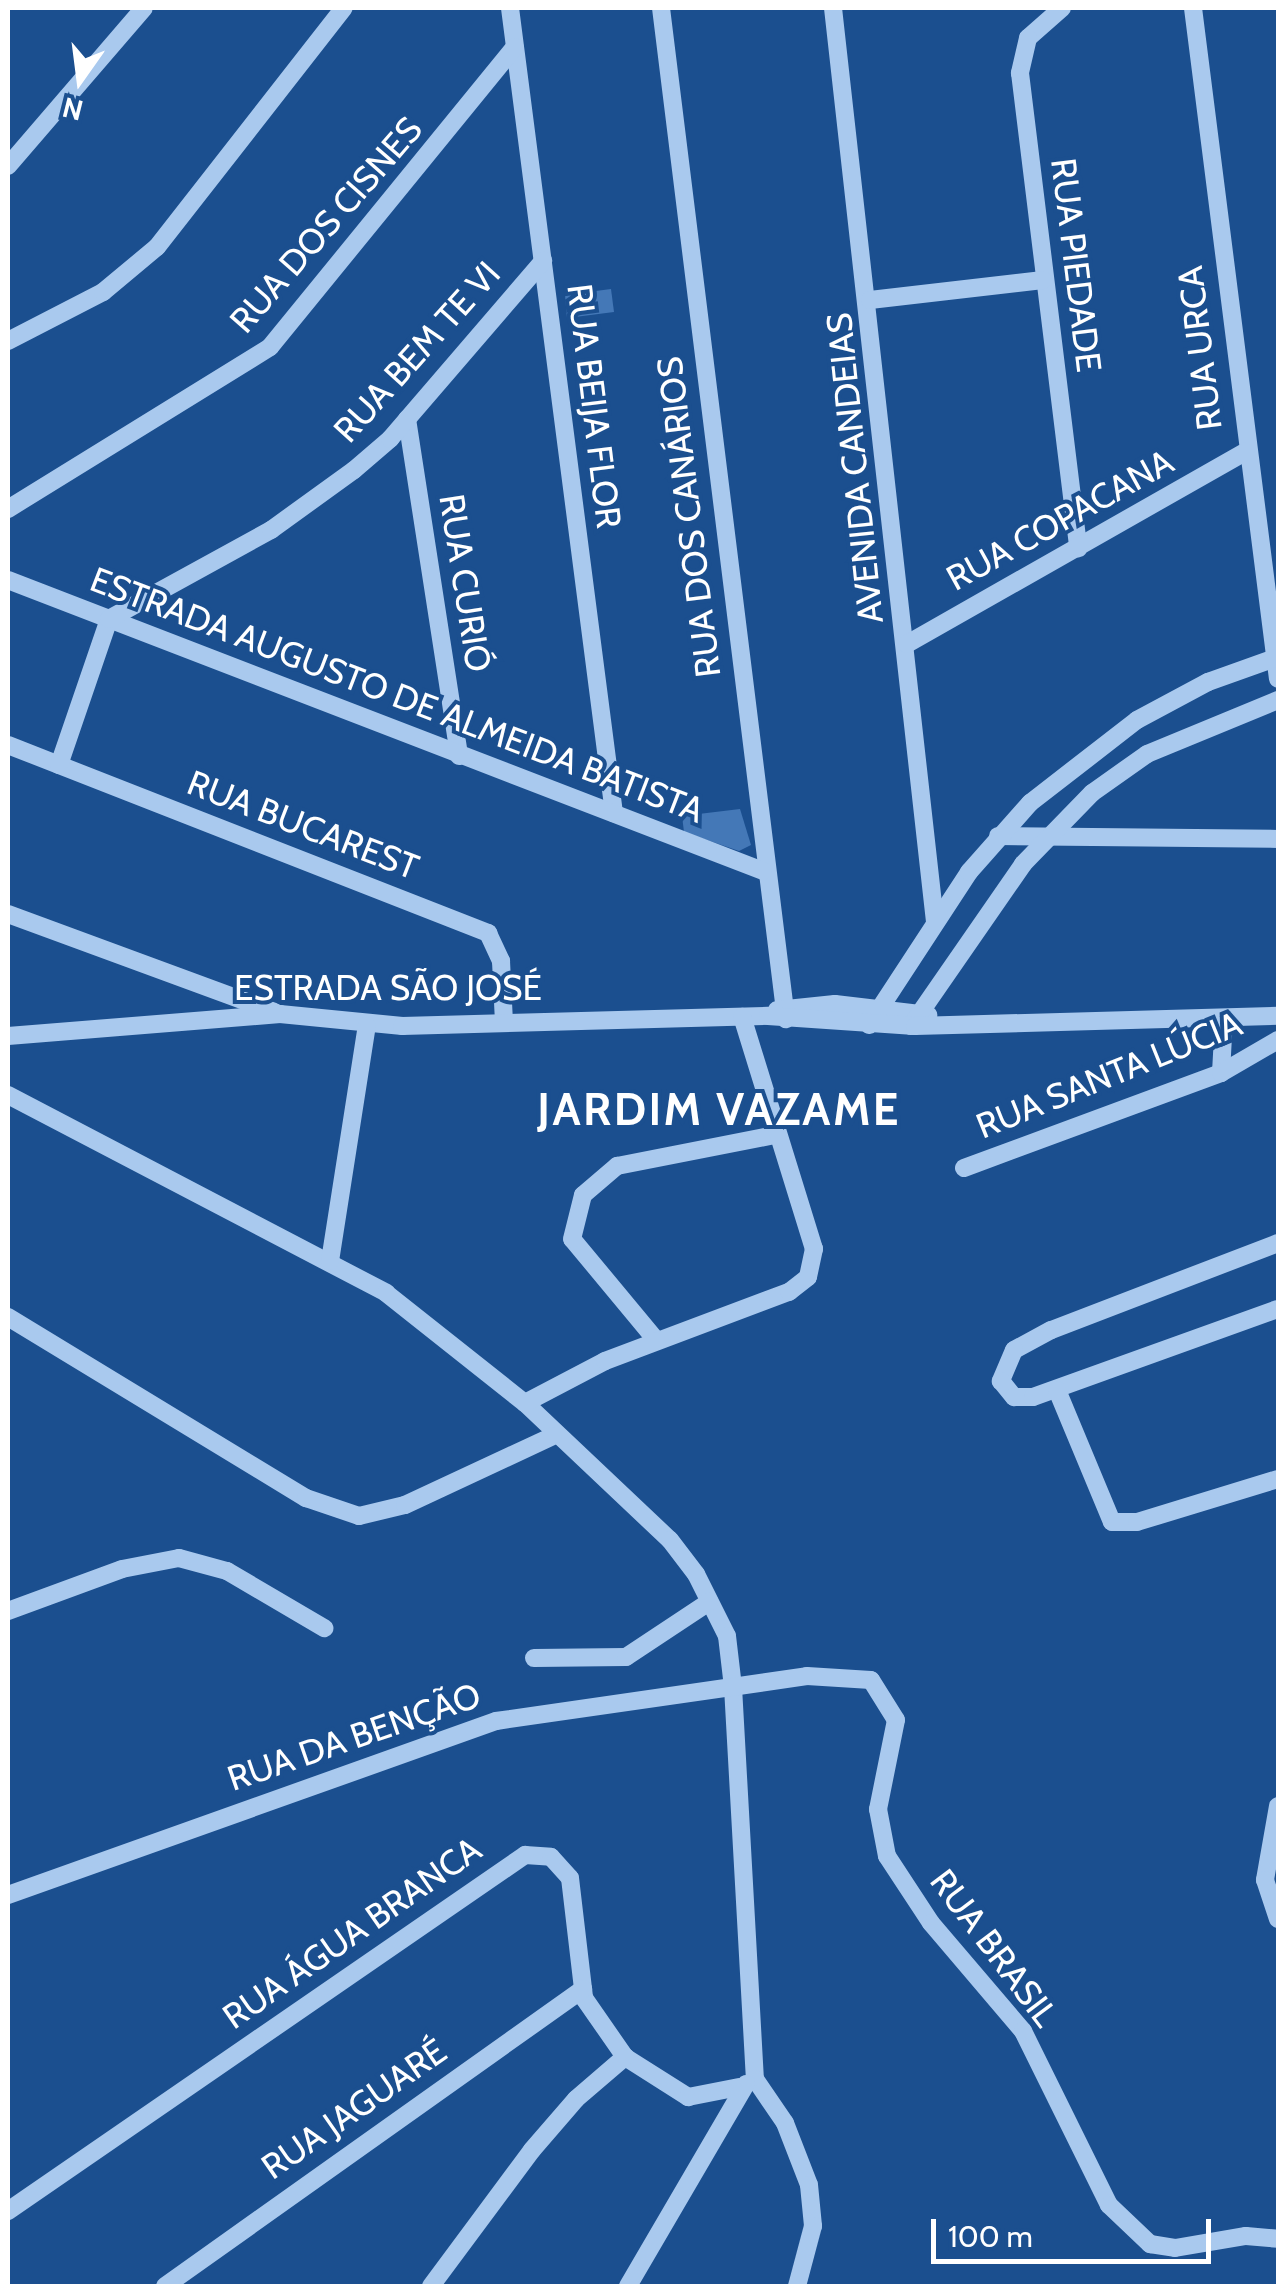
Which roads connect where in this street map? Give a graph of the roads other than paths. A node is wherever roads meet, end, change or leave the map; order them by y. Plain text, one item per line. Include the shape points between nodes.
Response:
1 (144, 8) edge
2 (344, 8) edge
3 (510, 8) edge
4 (660, 8) edge
5 (833, 8) edge
6 (1062, 8) edge
7 (1193, 8) edge
8 (516, 48) junction
9 (8, 166) edge
10 (544, 261) junction
11 (1044, 280) junction
12 (870, 300) junction
13 (8, 341) edge
14 (407, 419) junction
15 (1245, 452) junction
16 (8, 509) edge
17 (1078, 548) junction
18 (8, 580) edge
19 (109, 618) junction
20 (907, 644) junction
21 (1276, 658) edge
22 (1278, 679) edge
23 (1278, 700) edge
24 (8, 745) edge
25 (459, 756) junction
26 (59, 765) junction
27 (614, 813) junction
28 (998, 836) junction
29 (1045, 838) junction
30 (1278, 839) edge
31 (763, 871) junction
32 (8, 914) edge
33 (935, 922) junction
34 (878, 1006) junction
35 (280, 1014) junction
36 (779, 1014) junction
37 (1278, 1016) edge
38 (742, 1018) junction
39 (915, 1018) junction
40 (1224, 1018) junction
41 (504, 1022) junction
42 (870, 1025) junction
43 (367, 1026) junction
44 (8, 1036) edge
45 (1278, 1040) edge
46 (1221, 1072) junction
47 (8, 1095) edge
48 (775, 1134) junction
49 (964, 1168) dead end
50 (1278, 1244) edge
51 (330, 1261) junction
52 (1278, 1310) edge
53 (8, 1317) edge
54 (656, 1340) junction
55 (1057, 1390) junction
56 (525, 1403) junction
57 (554, 1436) junction
58 (1278, 1479) edge
59 (709, 1602) junction
60 (8, 1611) edge
61 (324, 1628) dead end
62 (534, 1658) dead end
63 (734, 1687) junction
64 (1278, 1806) edge
65 (8, 1895) edge
66 (1278, 1919) edge
67 (584, 1989) junction
68 (625, 2057) junction
69 (747, 2084) junction
70 (8, 2212) edge
71 (1278, 2240) edge
72 (164, 2286) edge
73 (431, 2286) edge
74 (628, 2286) edge
75 (797, 2286) edge

1 - 9 street
2 - 13 street via 174,230 103,292
3 - 8 street, RUA BEIJA FLOR
4 - 31 street, RUA DOS CANÁRIOS
5 - 12 street, AVENIDA CANDEIAS
6 - 11 street, RUA PIEDADE via 1028,38 1020,73
7 - 15 street, RUA URCA
8 - 10 street, RUA BEIJA FLOR
8 - 16 street, RUA DOS CISNES via 270,347
10 - 14 street, RUA BEM TE VI
10 - 27 street, RUA BEIJA FLOR
11 - 12 street
11 - 17 street, RUA PIEDADE
12 - 20 street, AVENIDA CANDEIAS
14 - 19 street, RUA BEM TE VI via 314,502
14 - 25 street, RUA CURIÓ
15 - 17 street, RUA COPACANA
15 - 21 street, RUA URCA
17 - 20 street, RUA COPACANA
18 - 19 street, ESTRADA AUGUSTO DE ALMEIDA BATISTA
19 - 25 street, ESTRADA AUGUSTO DE ALMEIDA BATISTA
19 - 26 street
20 - 33 street, AVENIDA CANDEIAS
21 - 22 street, RUA URCA
21 - 28 street via 1208,682 1137,720 1065,773
23 - 29 street via 1146,754
24 - 26 street, RUA BUCAREST
25 - 27 street, ESTRADA AUGUSTO DE ALMEIDA BATISTA
26 - 41 street, RUA BUCAREST via 488,934 500,961
27 - 31 street, ESTRADA AUGUSTO DE ALMEIDA BATISTA
28 - 29 street
28 - 33 street
29 - 30 street
29 - 39 street
31 - 36 street, RUA DOS CANÁRIOS
32 - 35 street
33 - 34 street
34 - 36 street, ESTRADA SÃO JOSÉ
34 - 39 street, ESTRADA SÃO JOSÉ
34 - 42 street
35 - 43 street, ESTRADA SÃO JOSÉ
35 - 44 street, ESTRADA SÃO JOSÉ
36 - 38 street, ESTRADA SÃO JOSÉ
36 - 42 street, ESTRADA SÃO JOSÉ
37 - 40 street, ESTRADA SÃO JOSÉ
38 - 41 street, ESTRADA SÃO JOSÉ
38 - 48 street
39 - 40 street, ESTRADA SÃO JOSÉ
39 - 42 street, ESTRADA SÃO JOSÉ
40 - 46 street
41 - 43 street, ESTRADA SÃO JOSÉ
43 - 51 street
45 - 46 street, RUA SANTA LÚCIA
46 - 49 street, RUA SANTA LÚCIA
47 - 51 street
48 - 54 street via 814,1249 802,1285
48 - 54 street via 617,1166 583,1195 572,1239
50 - 55 street via 1051,1330 1008,1358 1001,1381 1014,1396
51 - 56 street via 442,1332
52 - 55 street
53 - 57 street via 306,1498 345,1513 404,1505
54 - 56 street
55 - 58 street via 1112,1522 1138,1522
56 - 57 street
57 - 59 street via 670,1540
59 - 62 street via 626,1657
59 - 63 street via 727,1636
60 - 61 street via 122,1569 200,1560
63 - 65 street, RUA DA BENÇÃO via 593,1703 478,1726
63 - 69 street
63 - 71 street, RUA BRASIL via 807,1676 871,1680 896,1720 878,1808 887,1856 931,1923 1024,2031 1109,2205 1150,2244
64 - 66 street via 1265,1880
67 - 68 street, RUA ÁGUA BRANCA via 593,2016
67 - 70 street, RUA ÁGUA BRANCA via 570,1878 551,1858 525,1854
67 - 72 street, RUA JAGUARÉ
68 - 69 street, RUA ÁGUA BRANCA via 688,2097
68 - 73 street via 532,2150
69 - 74 street
69 - 75 street via 785,2123 808,2185 812,2226

